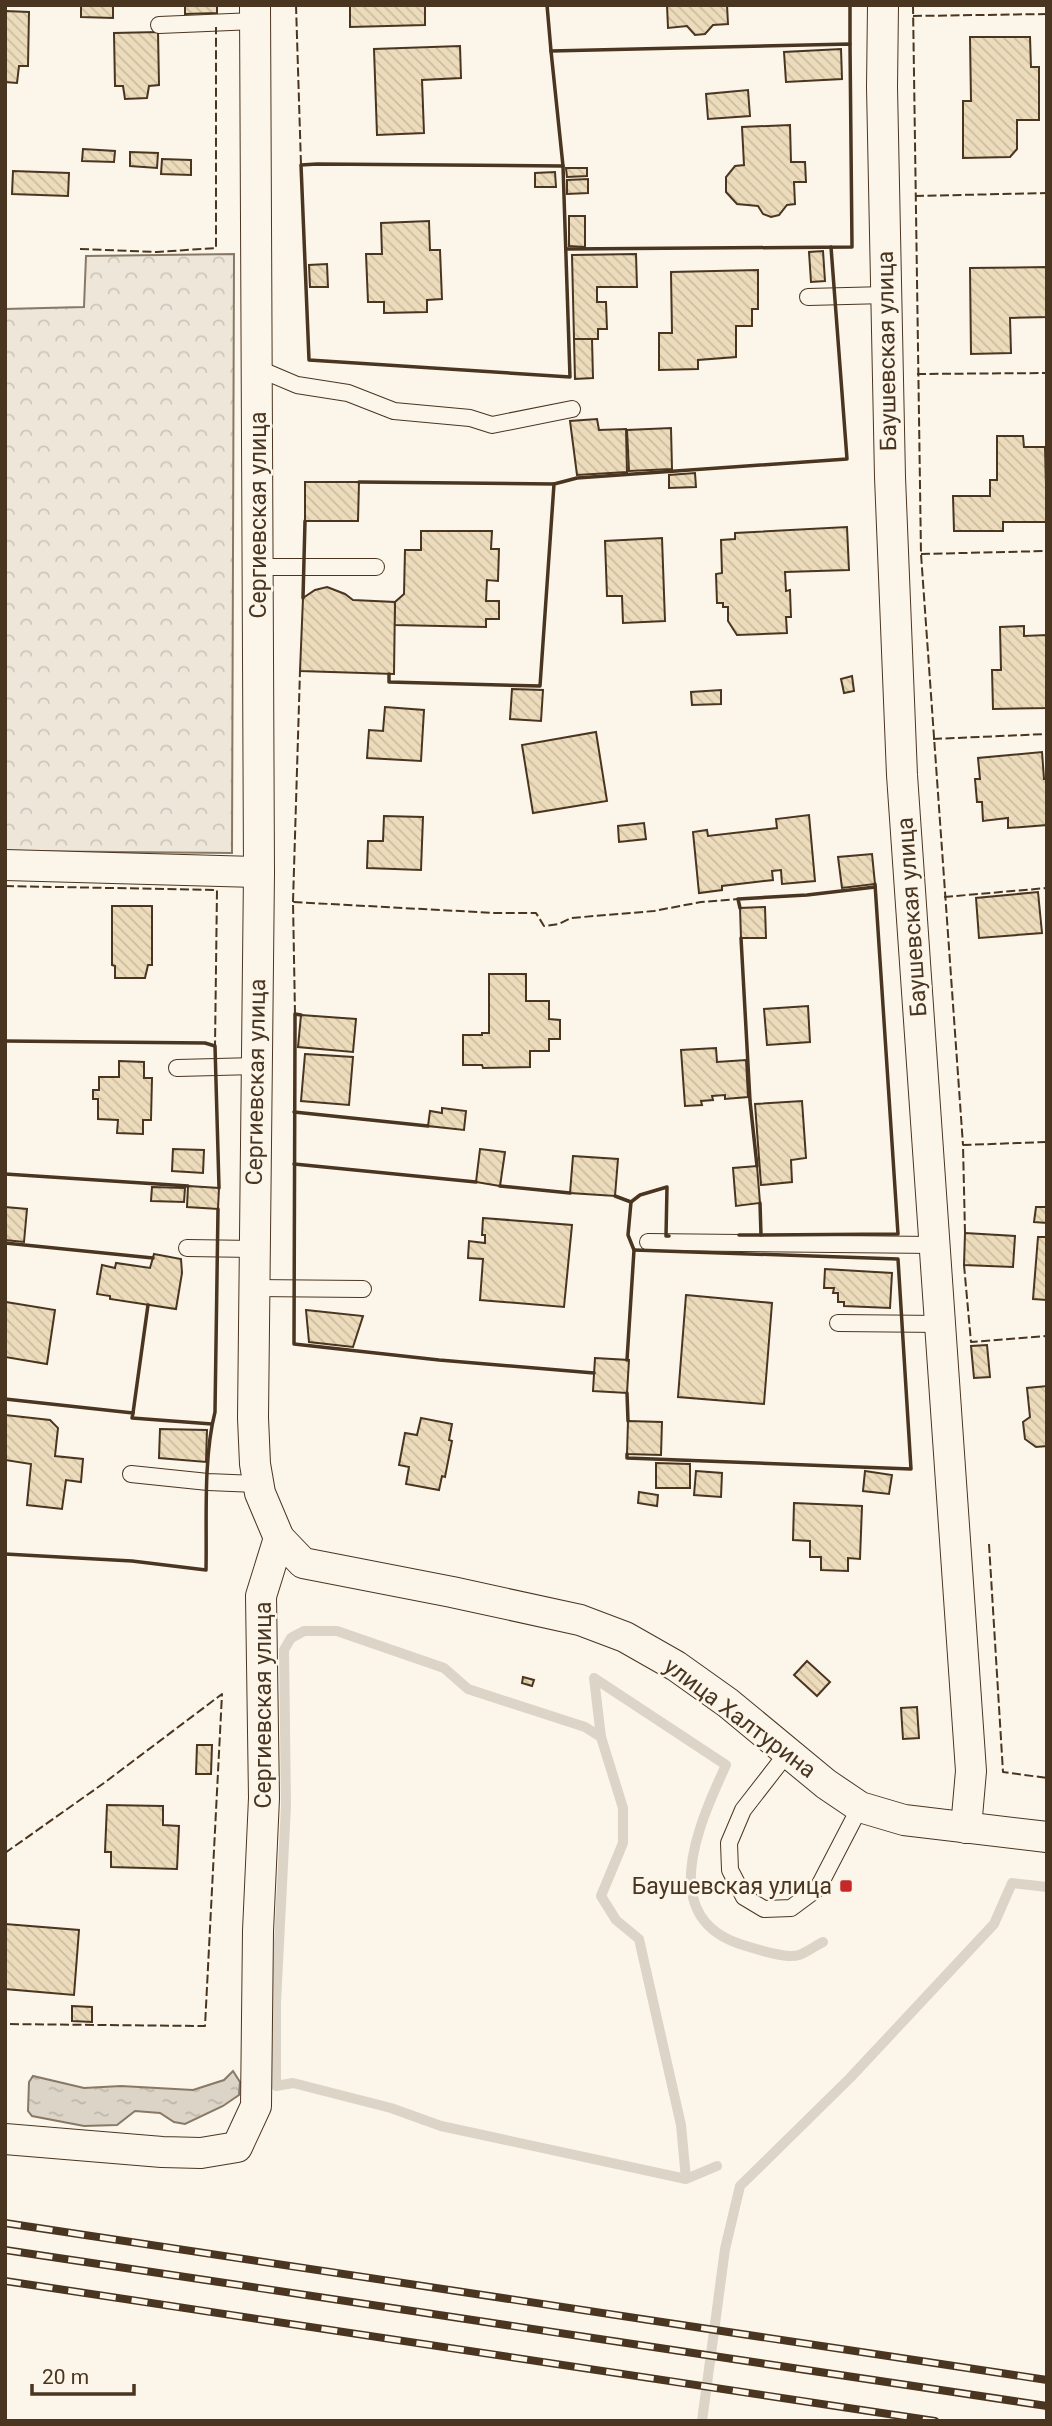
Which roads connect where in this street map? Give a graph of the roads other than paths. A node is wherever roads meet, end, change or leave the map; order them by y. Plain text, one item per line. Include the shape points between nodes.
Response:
1 (883, 5) edge
2 (255, 13) edge
3 (159, 25) dead end
4 (886, 295) junction
5 (808, 297) dead end
6 (257, 368) junction
7 (572, 410) dead end
8 (258, 567) junction
9 (376, 567) dead end
10 (5, 865) edge
11 (259, 872) junction
12 (256, 1066) junction
13 (177, 1068) dead end
14 (648, 1242) dead end
15 (934, 1245) junction
16 (187, 1248) dead end
17 (254, 1249) junction
18 (253, 1289) junction
19 (363, 1289) dead end
20 (838, 1323) dead end
21 (940, 1324) junction
22 (131, 1474) dead end
23 (258, 1484) junction
24 (279, 1538) junction
25 (788, 1752) junction
26 (860, 1807) junction
27 (966, 1828) junction
28 (1047, 1837) edge
29 (5, 2139) edge

1 - 4 street, Баушевская улица
2 - 3 lane
2 - 6 street, Сергиевская улица
4 - 5 lane
4 - 15 street, Баушевская улица via 902,775
6 - 7 lane via 297,385 348,393 394,411 470,418 492,425
6 - 8 street, Сергиевская улица
8 - 9 lane
8 - 11 street, Сергиевская улица
10 - 11 street
11 - 12 street, Сергиевская улица
12 - 13 lane
12 - 17 street, Сергиевская улица
14 - 15 lane
15 - 21 street, Баушевская улица
16 - 17 lane
17 - 18 street, Сергиевская улица
18 - 19 lane
18 - 23 street, Сергиевская улица
20 - 21 lane
21 - 27 street, Баушевская улица via 971,1771
22 - 23 lane
23 - 24 street, Сергиевская улица
24 - 25 street, улица Халтурина via 303,1563 580,1620 625,1637 676,1666
24 - 29 street, Сергиевская улица via 261,1596 264,1798 256,2106 237,2147 201,2153
25 - 26 street, улица Халтурина
25 - 26 lane via 743,1810 729,1843 730,1870 744,1897 764,1909 791,1908 818,1888
26 - 27 street, улица Халтурина via 904,1820
27 - 28 street, улица Халтурина

